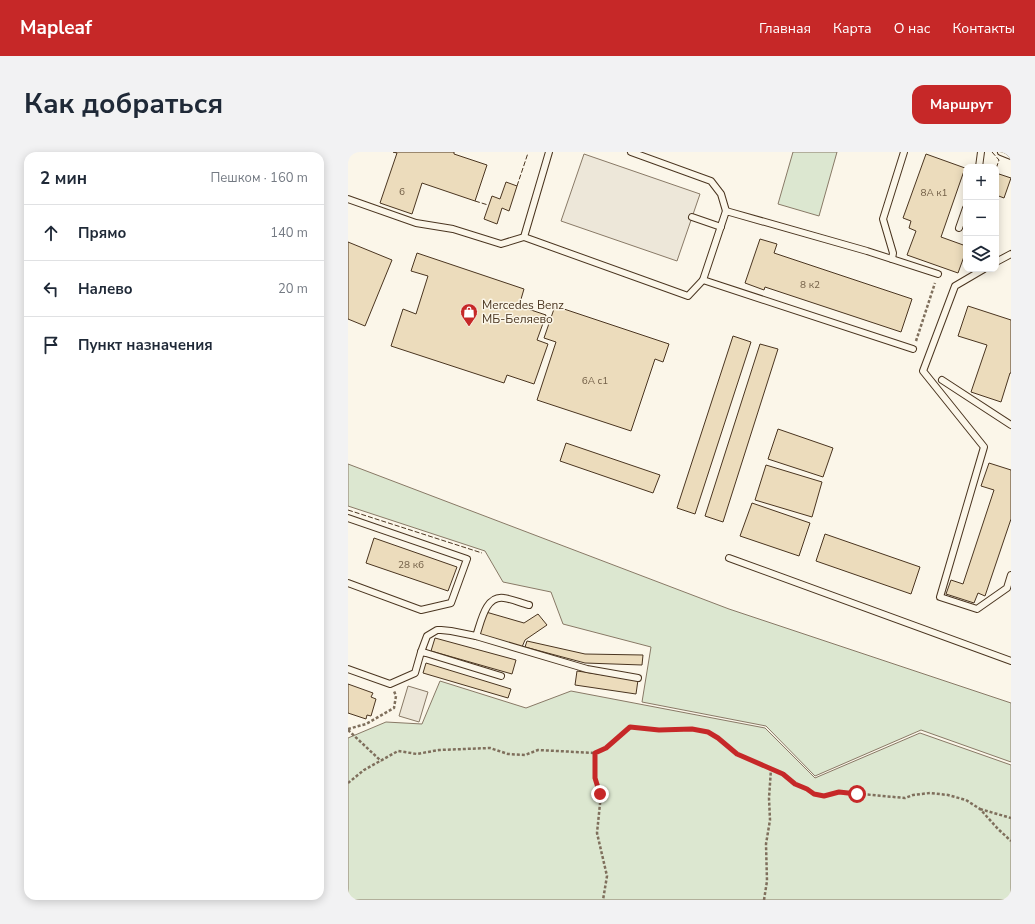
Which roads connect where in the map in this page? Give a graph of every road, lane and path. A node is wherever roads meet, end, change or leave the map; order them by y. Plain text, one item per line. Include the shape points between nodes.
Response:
1 (549, 152) edge
2 (631, 152) edge
3 (904, 152) edge
4 (981, 152) edge
5 (1001, 152) edge
6 (1011, 156) edge
7 (979, 164) edge
8 (348, 199) edge
9 (726, 211) junction
10 (963, 216) edge
11 (692, 218) dead end
12 (721, 227) junction
13 (958, 228) dead end
14 (524, 237) junction
15 (1011, 254) edge
16 (892, 259) junction
17 (999, 260) edge
18 (979, 272) edge
19 (938, 274) joint
20 (703, 280) junction
21 (913, 349) joint
22 (942, 380) dead end
23 (1011, 425) edge
24 (348, 518) edge
25 (729, 558) dead end
26 (1011, 575) edge
27 (348, 583) edge
28 (529, 605) dead end
29 (476, 636) junction
30 (421, 652) junction
31 (1011, 660) edge
32 (348, 669) edge
33 (501, 676) dead end
34 (638, 678) dead end
35 (390, 684) junction
36 (348, 729) edge
37 (595, 753) junction
38 (382, 761) junction
39 (771, 769) junction
40 (348, 783) edge
41 (980, 809) junction
42 (1011, 818) edge
43 (1011, 841) edge
44 (603, 900) edge
45 (764, 900) edge

1 - 14 lane
2 - 9 lane via 711,181 721,194
3 - 16 lane via 883,219 893,253
4 - 7 lane
5 - 6 lane
8 - 14 lane via 416,224 453,229 500,244
9 - 12 lane
9 - 16 lane
10 - 13 lane
11 - 12 lane
12 - 20 lane
14 - 20 lane via 688,296
15 - 17 lane
16 - 19 lane
18 - 26 lane via 955,286 923,371 984,447 940,597 977,609 1007,588
19 - 21 path
20 - 21 lane
22 - 23 lane
24 - 27 lane via 467,559 451,603 421,610
25 - 31 lane
28 - 29 lane via 497,598 489,603
29 - 30 lane via 437,630 427,636
29 - 34 lane via 586,669
30 - 33 lane
30 - 35 lane via 414,672
32 - 35 lane
35 - 36 path via 396,696 394,708 366,724
36 - 38 path
37 - 38 path via 538,750 524,755 508,754 490,748 439,750 417,754 398,752
37 - 39 path via 606,748 630,727 659,730 692,729 708,732 737,754
37 - 44 path via 595,778 600,794 597,833 607,876
38 - 40 path via 364,770
39 - 41 path via 814,794 824,796 839,792 905,798 913,794 930,793 966,800
39 - 45 path
41 - 42 path
41 - 43 path

